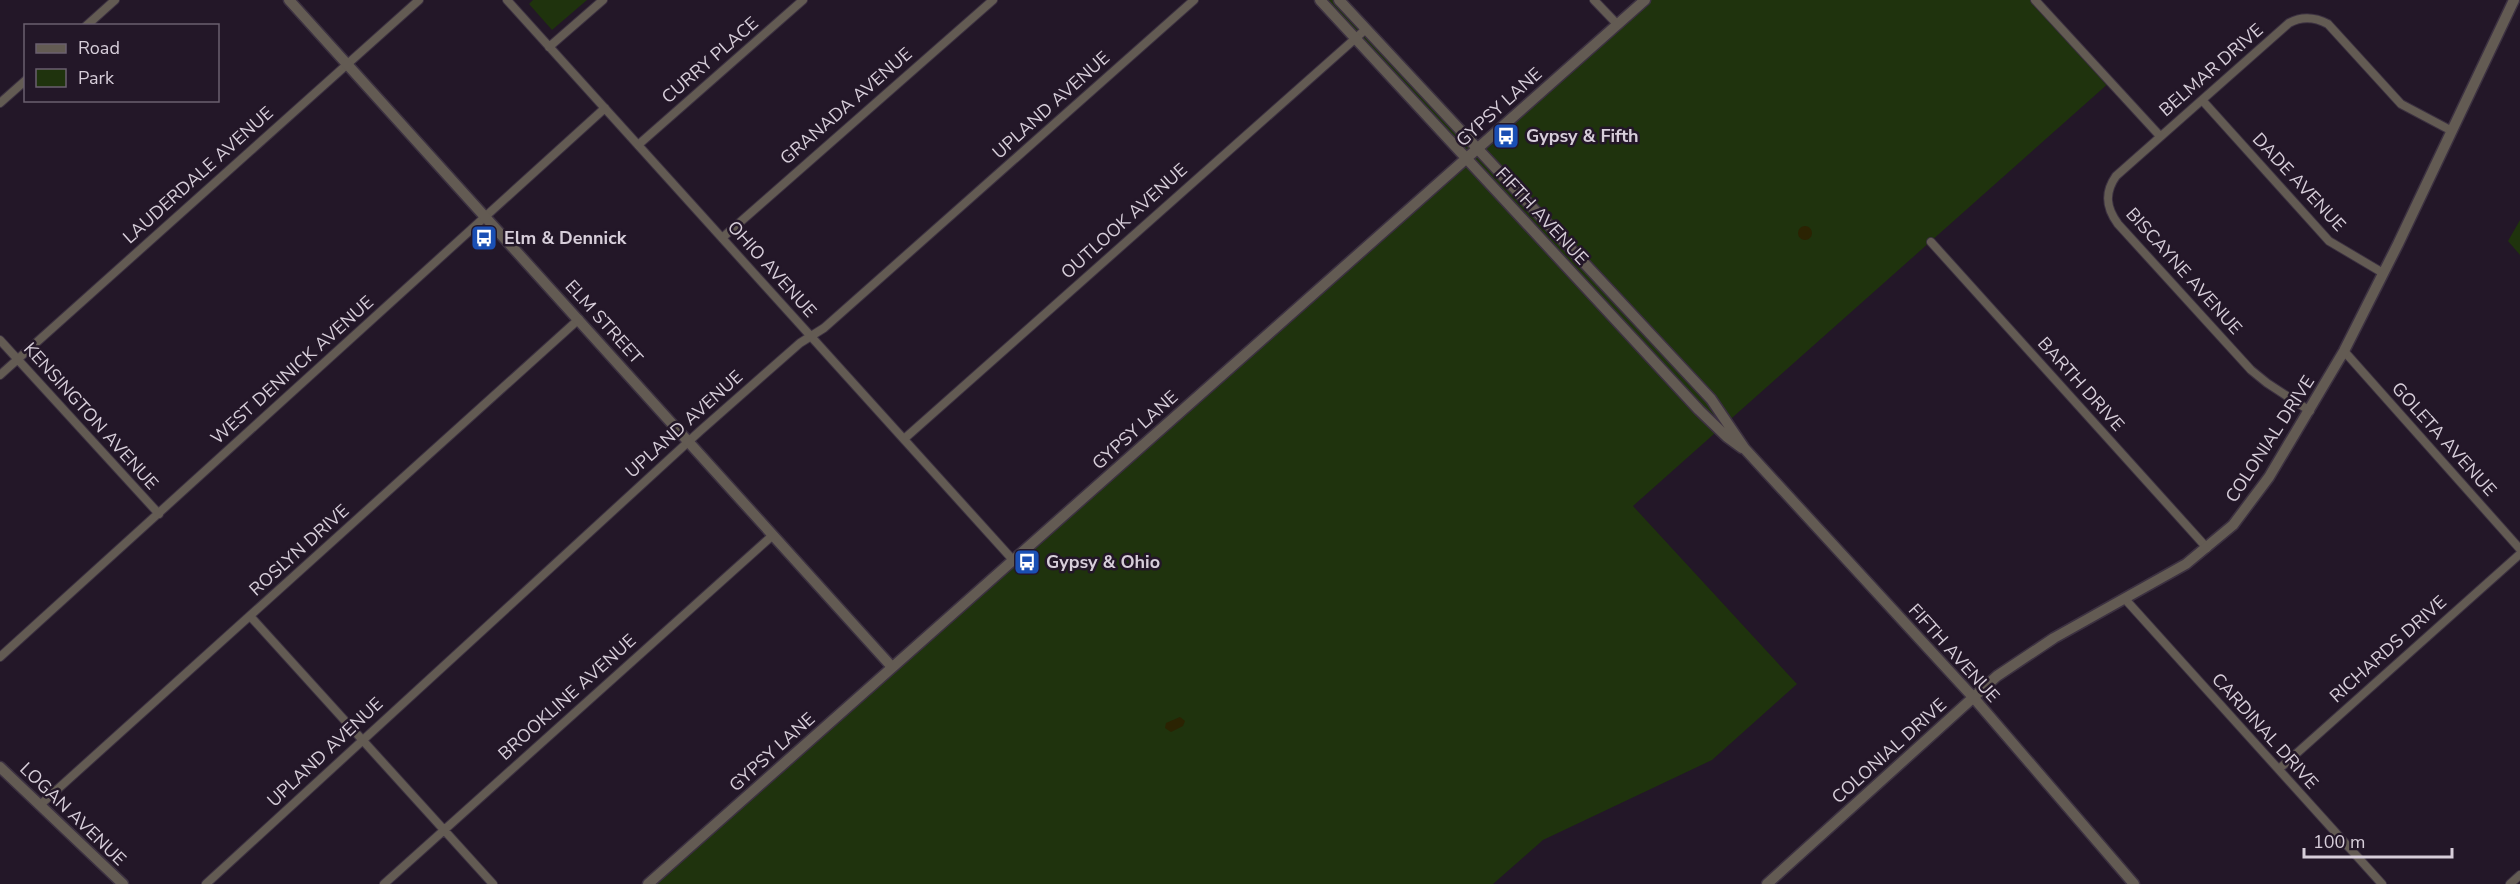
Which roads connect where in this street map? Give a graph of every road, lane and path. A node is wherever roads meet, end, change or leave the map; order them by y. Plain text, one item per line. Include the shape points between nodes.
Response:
1 (115, 0) edge
2 (290, 0) edge
3 (419, 0) edge
4 (507, 0) edge
5 (603, 0) edge
6 (803, 0) edge
7 (993, 0) edge
8 (1194, 0) edge
9 (1320, 0) edge
10 (1340, 0) edge
11 (1594, 0) edge
12 (1645, 0) edge
13 (2035, 0) edge
14 (2514, 0) edge
15 (88, 24) edge
16 (1617, 24) junction
17 (1366, 29) junction
18 (1355, 38) junction
19 (549, 47) junction
20 (347, 64) junction
21 (24, 82) edge
22 (2202, 100) junction
23 (0, 103) edge
24 (605, 108) junction
25 (2452, 131) junction
26 (2160, 136) junction
27 (638, 144) junction
28 (1479, 147) junction
29 (1467, 158) junction
30 (486, 217) junction
31 (722, 238) junction
32 (1931, 242) dead end
33 (2383, 273) junction
34 (579, 319) junction
35 (811, 336) junction
36 (0, 340) edge
37 (2344, 351) junction
38 (18, 359) junction
39 (0, 375) edge
40 (2310, 411) junction
41 (904, 439) junction
42 (689, 441) junction
43 (1745, 449) junction
44 (159, 514) junction
45 (773, 534) junction
46 (2207, 548) junction
47 (2520, 549) edge
48 (2520, 554) edge
49 (1013, 560) junction
50 (2125, 599) junction
51 (250, 616) junction
52 (0, 657) edge
53 (892, 667) junction
54 (1973, 697) junction
55 (362, 740) junction
56 (0, 767) edge
57 (2278, 769) junction
58 (40, 805) junction
59 (444, 830) junction
60 (2520, 875) edge
61 (123, 884) edge
62 (206, 884) edge
63 (384, 884) edge
64 (493, 884) edge
65 (648, 884) edge
66 (1767, 884) edge
67 (2134, 884) edge
68 (2382, 884) edge
69 (2510, 884) edge

1 - 15 street
2 - 20 street, ELM STREET
3 - 20 street, LAUDERDALE AVENUE
4 - 19 street, OHIO AVENUE
5 - 19 street
6 - 27 street, CURRY PLACE
7 - 31 street, GRANADA AVENUE
8 - 35 street, UPLAND AVENUE
9 - 18 street, FIFTH AVENUE
10 - 17 street, FIFTH AVENUE
11 - 16 street
12 - 16 street, GYPSY LANE
13 - 26 street
14 - 25 street, COLONIAL DRIVE
16 - 28 street, GYPSY LANE
17 - 18 street, OUTLOOK AVENUE
17 - 28 street, FIFTH AVENUE
18 - 29 street, FIFTH AVENUE
18 - 41 street, OUTLOOK AVENUE
19 - 24 street, OHIO AVENUE
20 - 30 street, ELM STREET
20 - 38 street, LAUDERDALE AVENUE
21 - 23 street
22 - 25 street, BELMAR DRIVE via 2289,23 2319,19 2333,28 2401,104
22 - 26 street, BELMAR DRIVE
22 - 33 street, DADE AVENUE via 2329,241
24 - 27 street, OHIO AVENUE
24 - 30 street, WEST DENNICK AVENUE
25 - 33 street, COLONIAL DRIVE
26 - 40 street, BISCAYNE AVENUE via 2111,184 2107,201 2113,217 2251,370
27 - 31 street, OHIO AVENUE
28 - 29 street, GYPSY LANE
28 - 43 street, FIFTH AVENUE via 1711,399
29 - 43 street, FIFTH AVENUE via 1699,410 1727,438
29 - 49 street, GYPSY LANE
30 - 34 street, ELM STREET
30 - 44 street, WEST DENNICK AVENUE
31 - 35 street, OHIO AVENUE
32 - 46 street, BARTH DRIVE
33 - 37 street, COLONIAL DRIVE
34 - 42 street, ELM STREET
34 - 51 street, ROSLYN DRIVE
35 - 41 street, OHIO AVENUE
35 - 42 street, UPLAND AVENUE
36 - 38 street, KENSINGTON AVENUE
37 - 40 street, COLONIAL DRIVE
37 - 47 street, GOLETA AVENUE
38 - 39 street, LAUDERDALE AVENUE
38 - 44 street, KENSINGTON AVENUE
40 - 46 street, COLONIAL DRIVE via 2253,500
41 - 49 street, OHIO AVENUE
42 - 45 street, ELM STREET
42 - 55 street, UPLAND AVENUE
43 - 54 street, FIFTH AVENUE
44 - 52 street, WEST DENNICK AVENUE
45 - 53 street, ELM STREET
45 - 59 street, BROOKLINE AVENUE
46 - 50 street, COLONIAL DRIVE via 2179,569
48 - 57 street, RICHARDS DRIVE
49 - 53 street, GYPSY LANE
50 - 54 street, COLONIAL DRIVE via 2013,664
50 - 57 street, CARDINAL DRIVE
51 - 55 street
51 - 58 street, ROSLYN DRIVE
53 - 65 street, GYPSY LANE
54 - 66 street, COLONIAL DRIVE
54 - 67 street, FIFTH AVENUE
55 - 59 street
55 - 62 street, UPLAND AVENUE
56 - 58 street, LOGAN AVENUE
57 - 68 street, CARDINAL DRIVE
58 - 61 street, LOGAN AVENUE
59 - 63 street, BROOKLINE AVENUE
59 - 64 street
60 - 69 street

